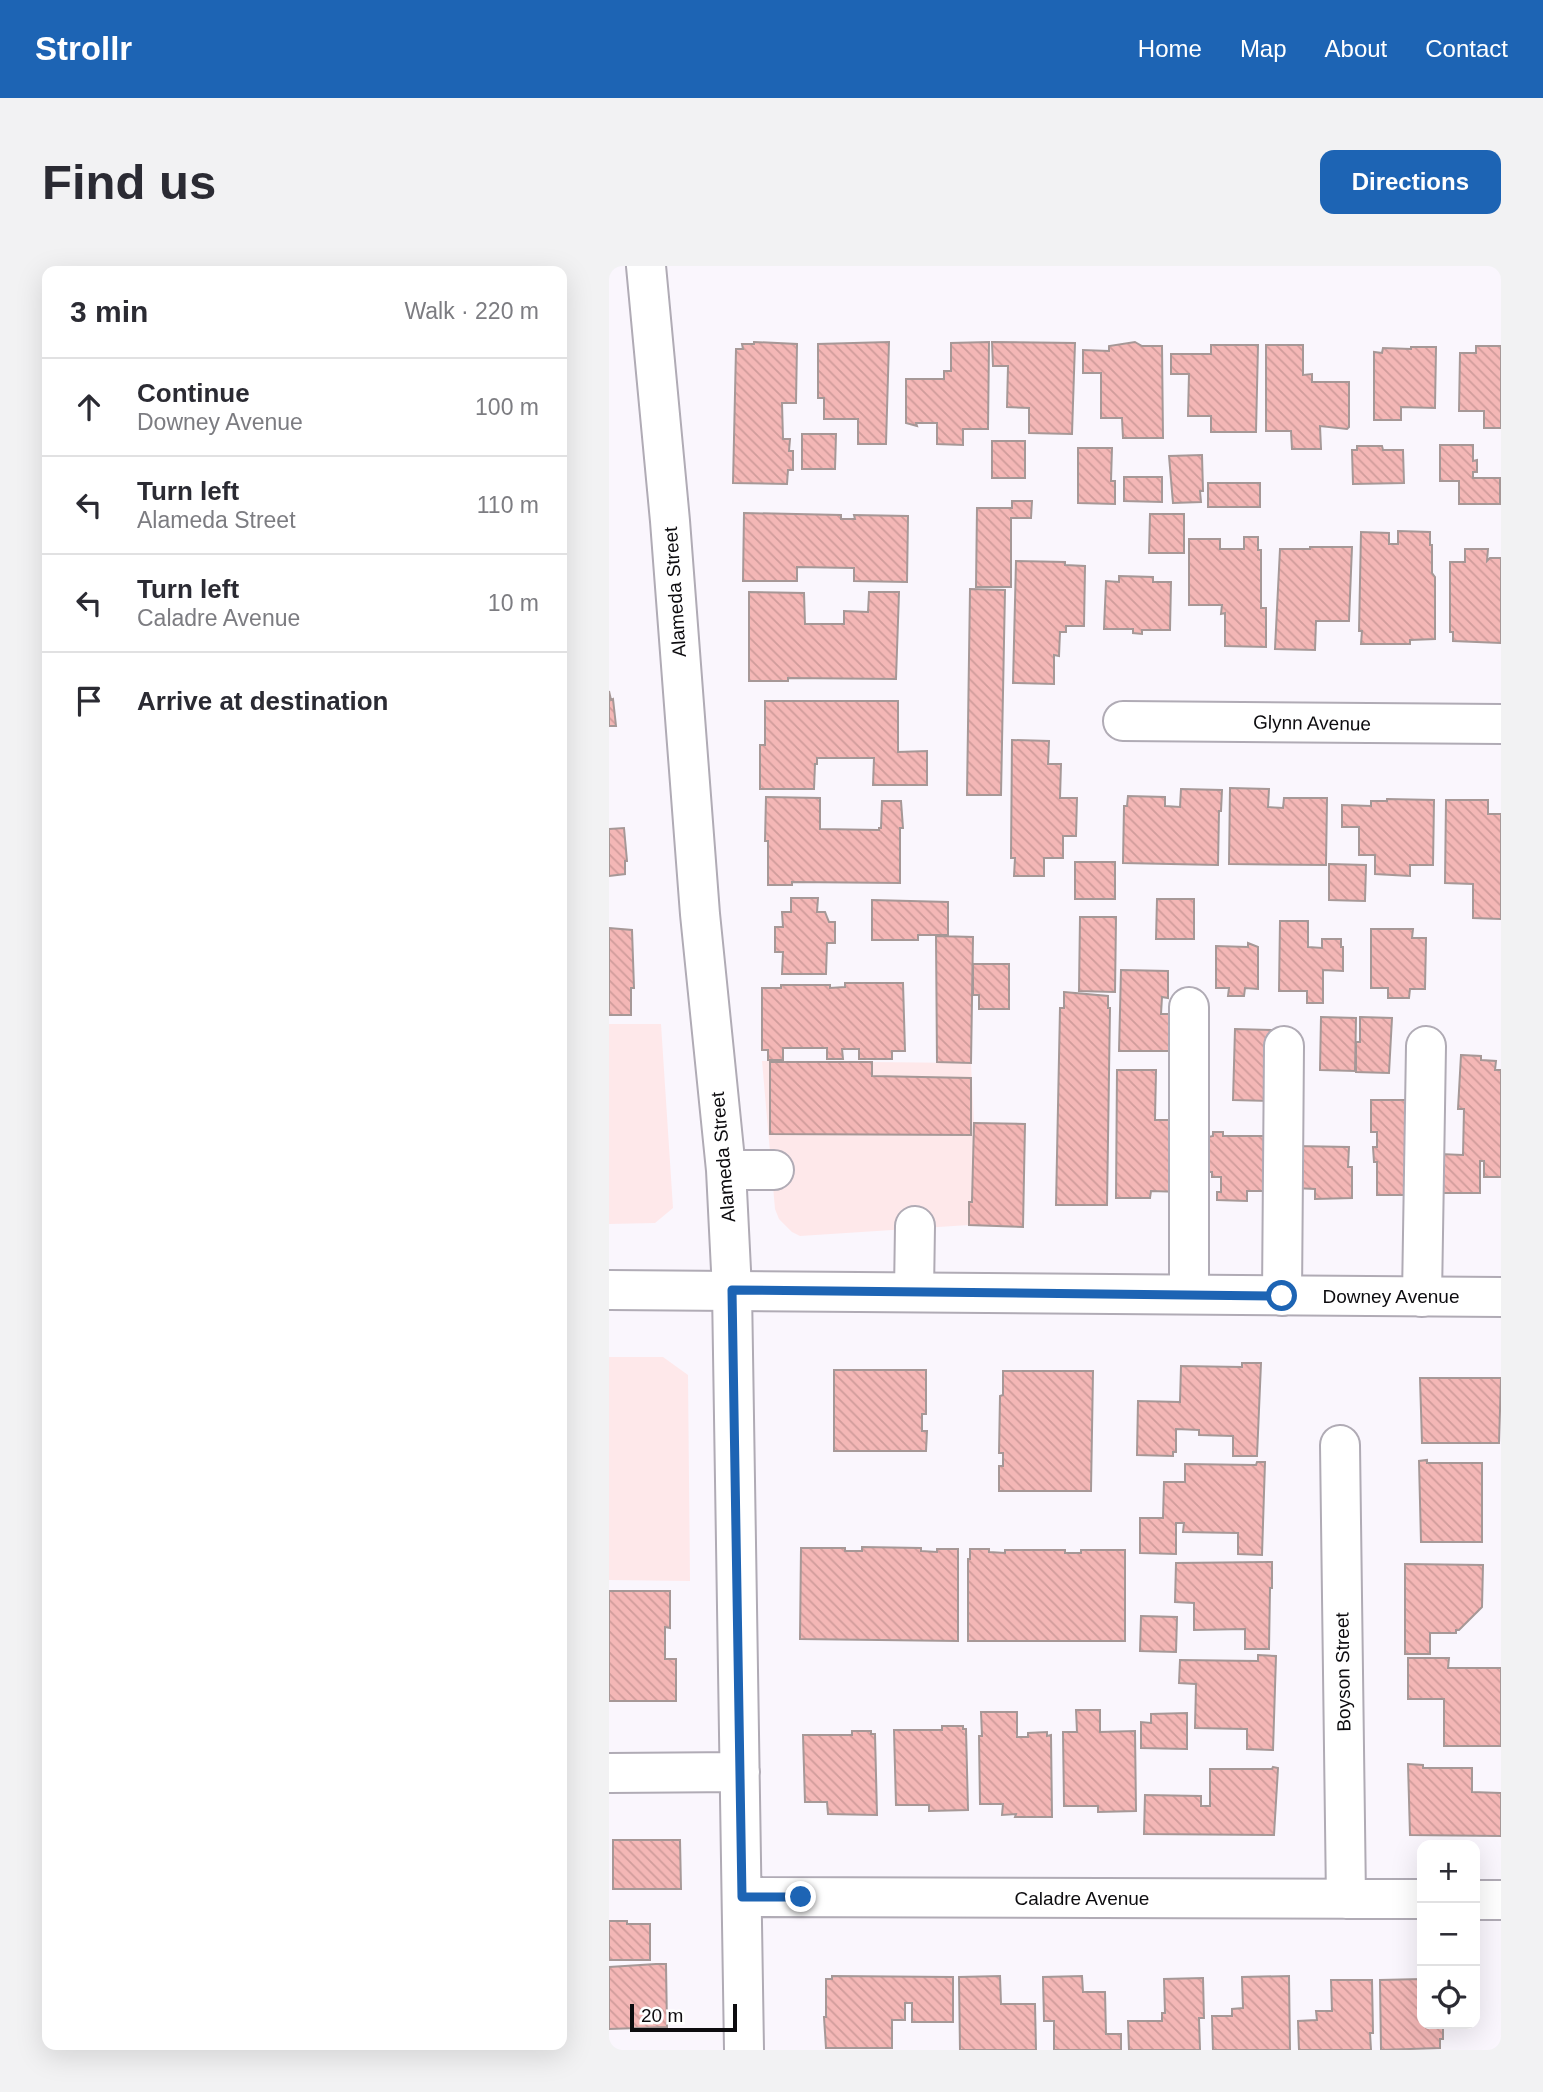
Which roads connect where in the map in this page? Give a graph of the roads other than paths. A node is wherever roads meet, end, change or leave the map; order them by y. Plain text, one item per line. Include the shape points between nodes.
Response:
1 (646, 266) edge
2 (1123, 721) dead end
3 (1501, 724) edge
4 (1189, 1007) dead end
5 (1284, 1046) dead end
6 (1426, 1046) dead end
7 (726, 1170) junction
8 (774, 1170) dead end
9 (915, 1226) dead end
10 (609, 1290) edge
11 (732, 1290) junction
12 (914, 1292) junction
13 (1189, 1294) junction
14 (1282, 1296) junction
15 (1422, 1297) junction
16 (1501, 1297) edge
17 (1340, 1445) dead end
18 (740, 1772) junction
19 (609, 1773) edge
20 (742, 1897) junction
21 (1346, 1899) junction
22 (1417, 1899) edge
23 (1480, 1900) edge
24 (1501, 1900) edge
25 (744, 2050) edge

1 - 7 street, Alameda Street
2 - 3 street, Glynn Avenue
4 - 13 street
5 - 14 street
6 - 15 street
7 - 8 street
7 - 11 street, Alameda Street
9 - 12 street
10 - 11 street, Downey Avenue
11 - 12 street, Downey Avenue
11 - 18 street, Alameda Street
12 - 13 street, Downey Avenue
13 - 14 street, Downey Avenue
14 - 15 street, Downey Avenue
15 - 16 street, Downey Avenue
17 - 21 street, Boyson Street
18 - 19 street
18 - 20 street, Alameda Street
20 - 21 street, Caladre Avenue
20 - 25 street, Alameda Street
21 - 22 street, Caladre Avenue
23 - 24 street

